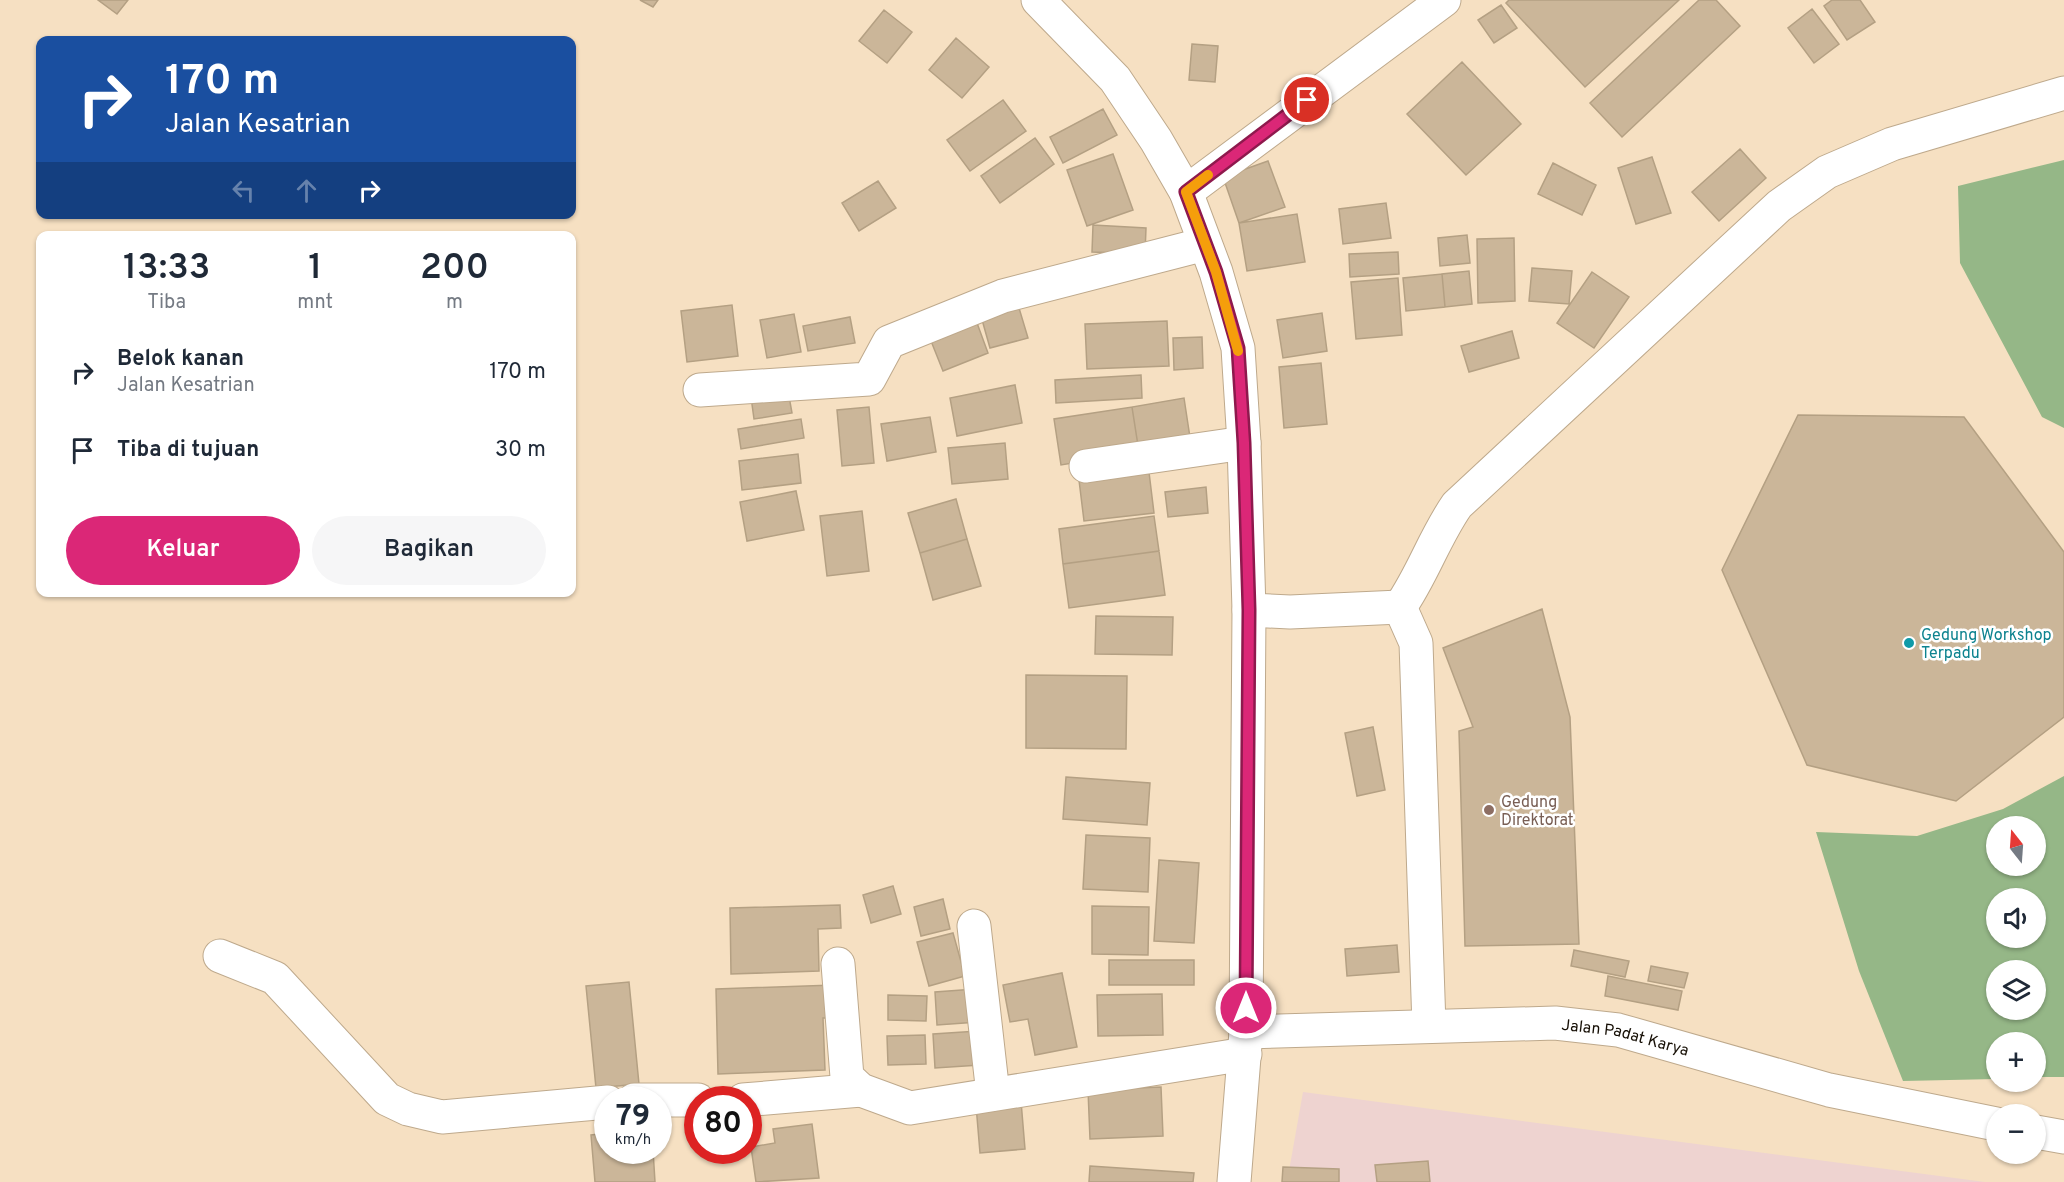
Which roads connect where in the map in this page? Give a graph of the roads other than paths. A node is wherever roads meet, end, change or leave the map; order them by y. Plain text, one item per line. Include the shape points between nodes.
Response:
1 (1038, 0) edge
2 (1444, 0) edge
3 (2064, 93) edge
4 (1186, 192) junction
5 (1205, 244) junction
6 (700, 390) dead end
7 (1244, 443) junction
8 (1086, 466) dead end
9 (1400, 607) junction
10 (1249, 610) junction
11 (974, 926) dead end
12 (220, 956) dead end
13 (838, 964) dead end
14 (1429, 1026) junction
15 (1245, 1043) junction
16 (861, 1090) junction
17 (993, 1094) junction
18 (762, 1098) edge
19 (594, 1103) edge
20 (1986, 1122) edge
21 (2046, 1134) edge
22 (2064, 1137) edge
23 (1234, 1182) edge

1 - 4 main road via 1115,79
2 - 4 main road
3 - 9 main road via 1892,144 1827,172 1779,206 1457,505 1439,531 1419,580
4 - 5 main road
5 - 6 main road via 1003,296 889,342 869,379
5 - 7 main road via 1238,348
7 - 8 main road
7 - 10 main road
9 - 10 main road
9 - 14 main road via 1416,644
10 - 15 main road
11 - 17 main road
12 - 19 main road via 275,978 387,1100 408,1109 442,1117
13 - 16 main road via 847,1077
14 - 15 main road, Jalan Padat Karya
14 - 20 main road, Jalan Padat Karya via 1555,1023 1618,1030 1829,1090
15 - 17 main road, Jalan Padat Karya
15 - 23 main road
16 - 17 main road, Jalan Padat Karya via 910,1108
16 - 18 main road
21 - 22 main road

